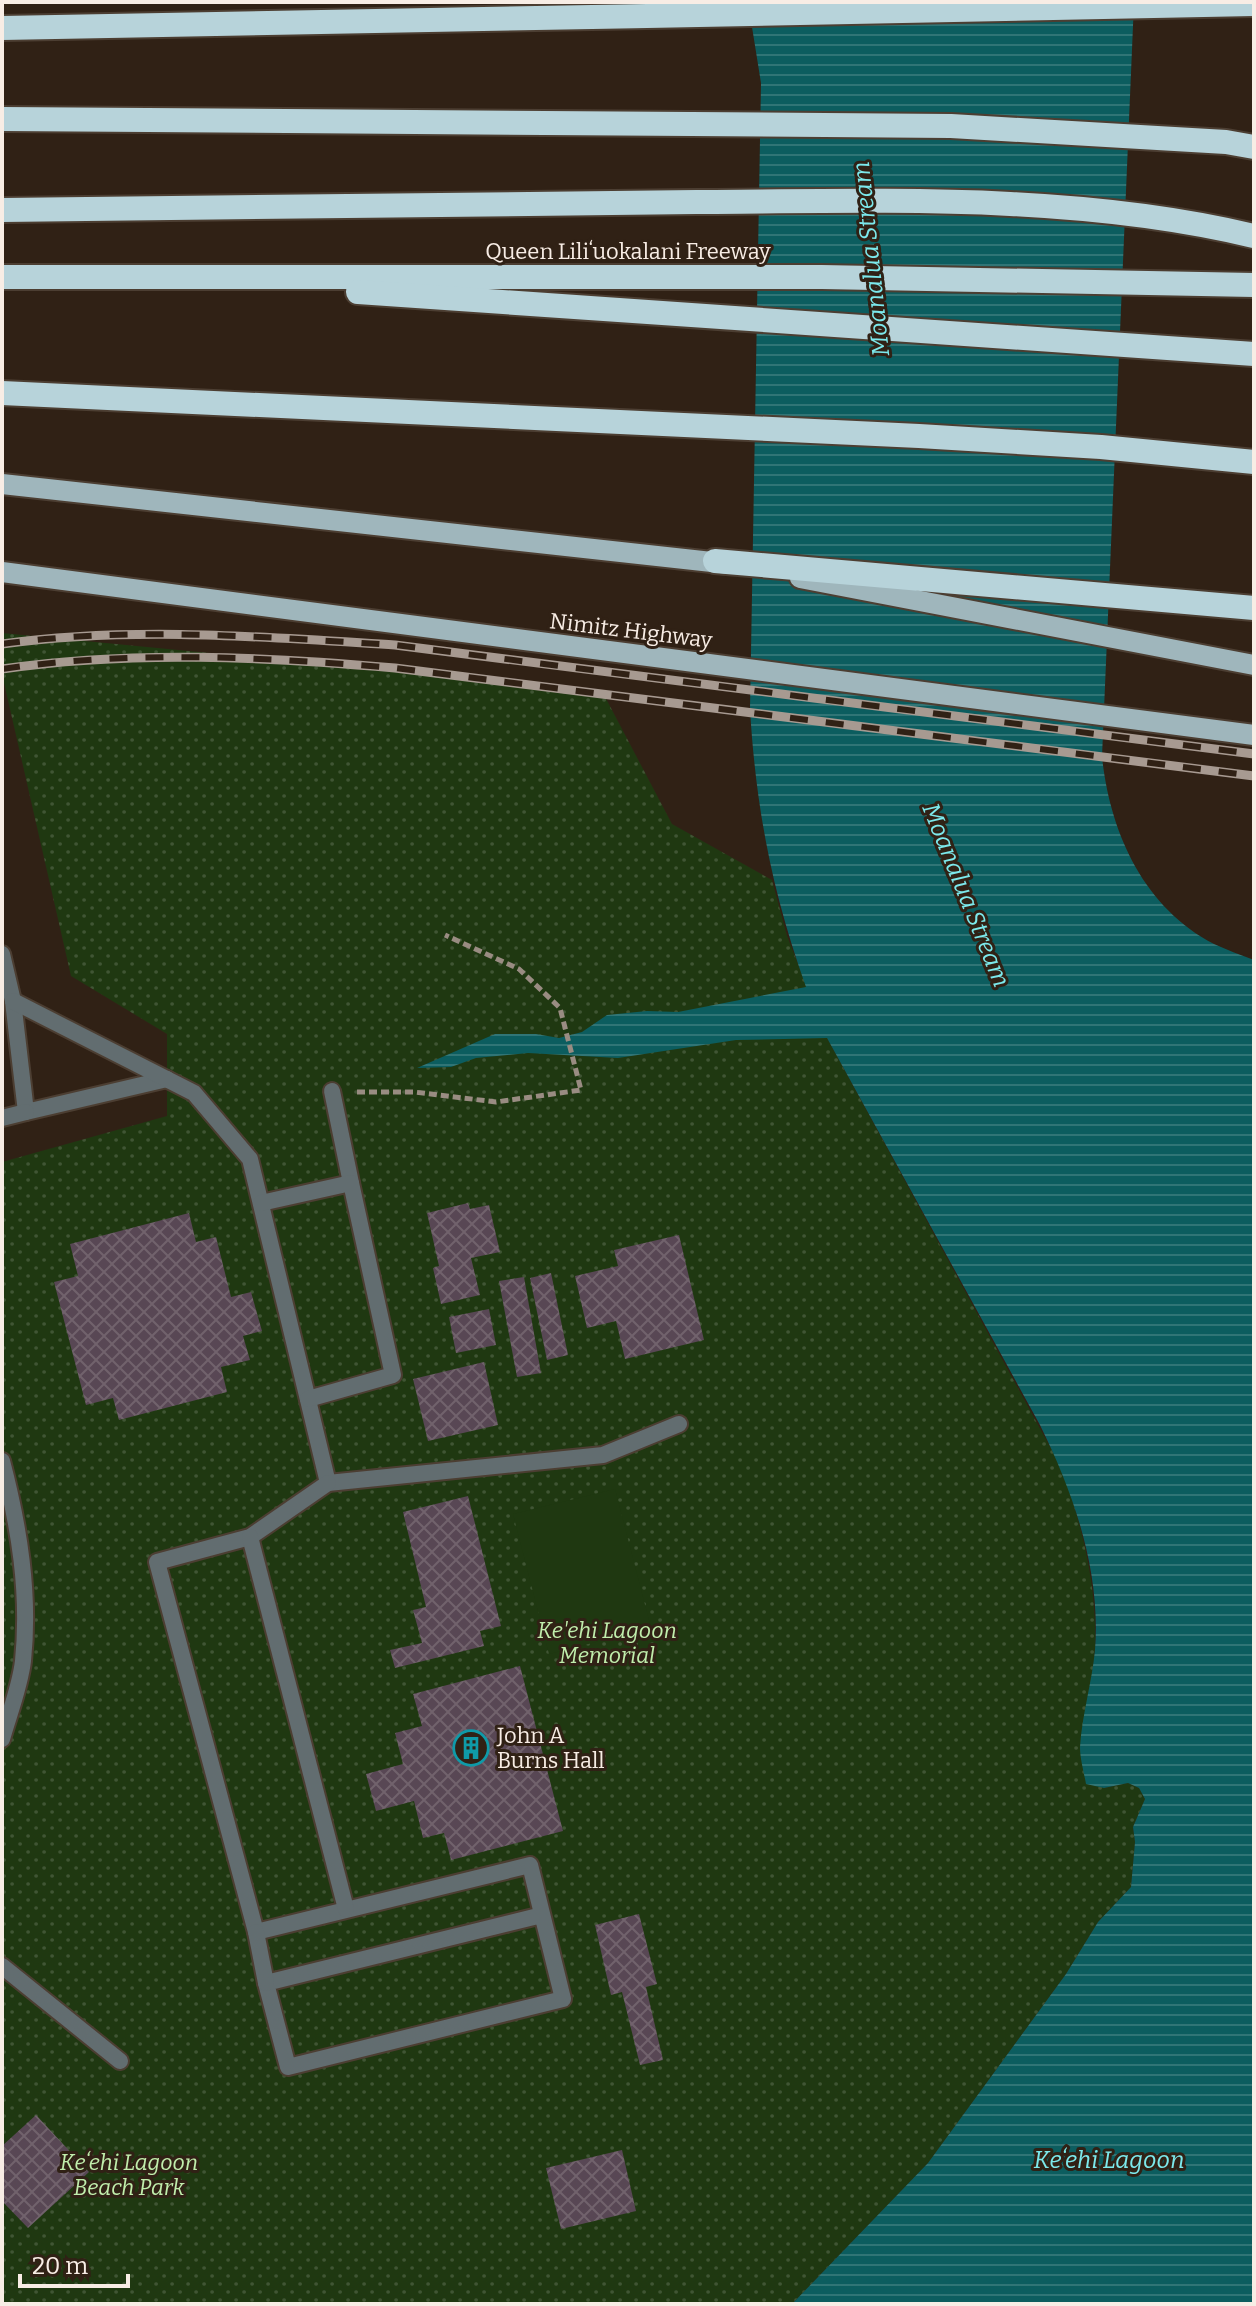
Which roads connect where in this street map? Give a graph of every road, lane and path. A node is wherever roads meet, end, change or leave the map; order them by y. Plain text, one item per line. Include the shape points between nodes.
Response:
1 (1254, 4) edge
2 (2, 28) edge
3 (2, 119) edge
4 (1254, 147) edge
5 (2, 210) edge
6 (1254, 236) edge
7 (2, 277) edge
8 (164, 278) junction
9 (1254, 285) edge
10 (1254, 354) edge
11 (2, 393) edge
12 (1254, 462) edge
13 (2, 484) edge
14 (715, 561) junction
15 (7, 578) edge
16 (1254, 608) edge
17 (1254, 665) edge
18 (1254, 735) edge
19 (445, 935) dead end
20 (2, 954) edge
21 (13, 1001) junction
22 (167, 1079) junction
23 (332, 1091) joint
24 (26, 1112) junction
25 (2, 1118) edge
26 (351, 1183) junction
27 (261, 1203) junction
28 (308, 1399) junction
29 (679, 1424) dead end
30 (2, 1461) edge
31 (328, 1483) junction
32 (250, 1537) junction
33 (2, 1739) edge
34 (346, 1909) junction
35 (542, 1915) junction
36 (256, 1932) junction
37 (2, 1966) edge
38 (266, 1983) junction
39 (120, 2061) dead end

1 - 2 highway
3 - 4 highway via 951,126
5 - 6 highway via 1013,202 1205,224
7 - 8 highway, Queen Liliʻuokalani Freeway
8 - 9 highway, Queen Liliʻuokalani Freeway via 822,277
8 - 10 highway
11 - 12 highway via 934,436
13 - 14 main road
14 - 16 highway
14 - 17 main road
15 - 18 main road, Nimitz Highway via 86,583
19 - 23 path via 519,969 560,1008 581,1090 496,1102 414,1092
20 - 21 lane
21 - 22 lane
21 - 24 lane
22 - 24 lane
22 - 27 lane via 194,1093 250,1159
23 - 26 lane
24 - 25 lane
26 - 27 lane
26 - 28 lane via 393,1375
27 - 28 lane
28 - 31 lane
29 - 31 lane via 603,1455
30 - 33 lane via 17,1519 25,1593 23,1663
31 - 32 lane
32 - 34 lane
32 - 36 lane via 157,1562
34 - 35 lane via 530,1865
34 - 36 lane
35 - 38 lane
35 - 38 lane via 563,1999 288,2067
36 - 38 lane
37 - 39 lane

